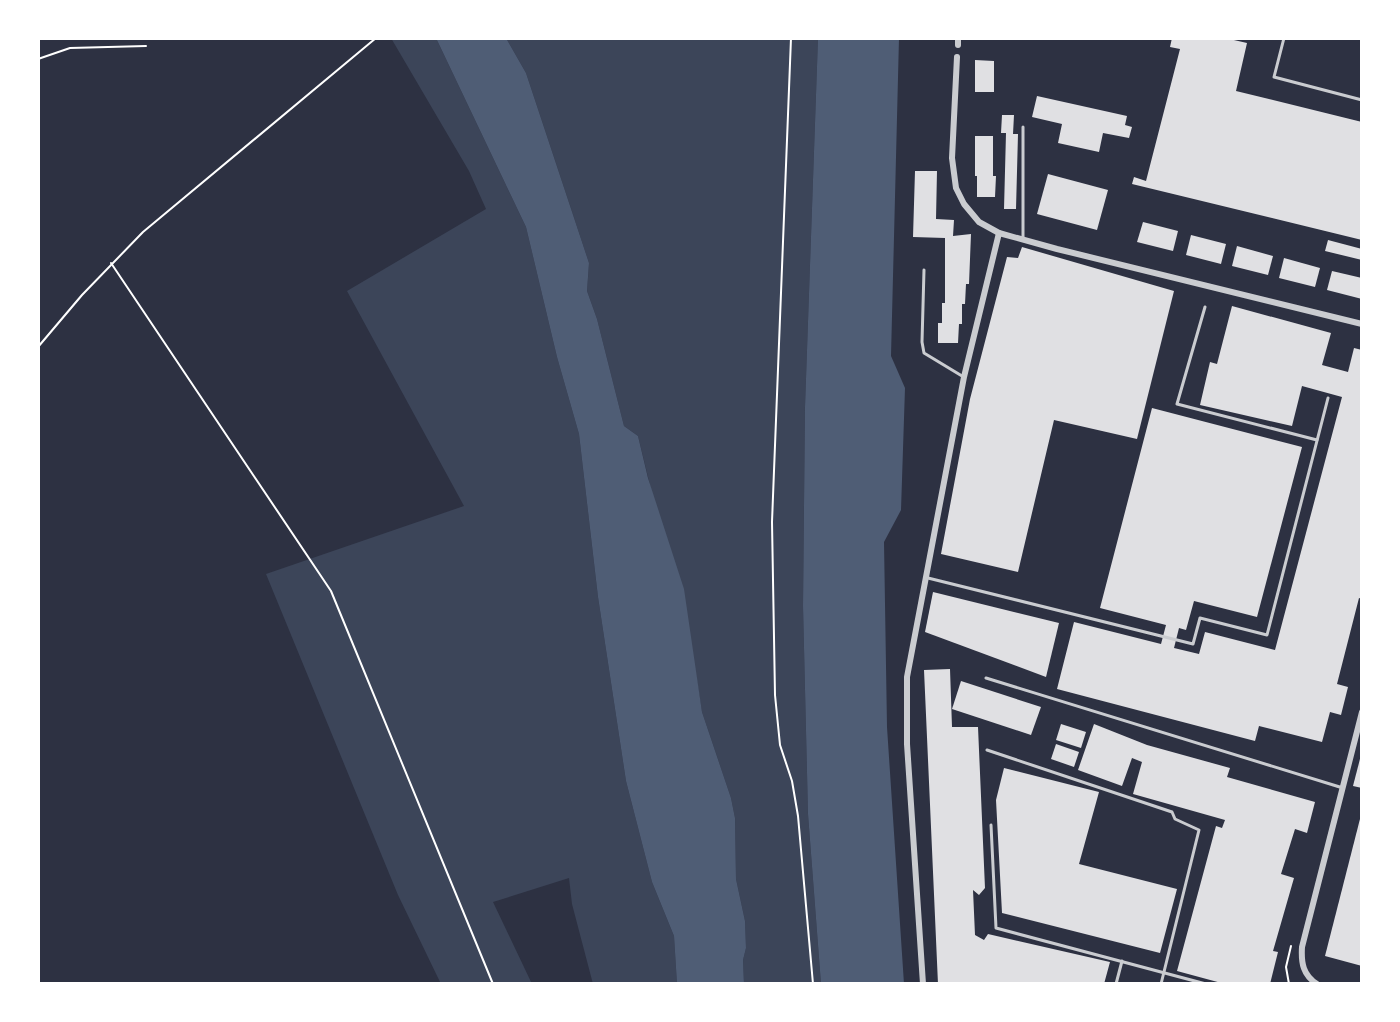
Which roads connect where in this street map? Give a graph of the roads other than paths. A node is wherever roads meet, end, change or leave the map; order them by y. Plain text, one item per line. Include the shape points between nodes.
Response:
1 (1284, 38) edge
2 (957, 57) dead end
3 (1362, 100) edge
4 (1023, 127) dead end
5 (999, 233) junction
6 (1023, 240) junction
7 (924, 270) dead end
8 (1205, 307) dead end
9 (1362, 324) edge
10 (964, 377) junction
11 (1328, 398) dead end
12 (1317, 440) junction
13 (924, 577) junction
14 (986, 678) dead end
15 (1362, 712) edge
16 (987, 750) dead end
17 (1343, 788) junction
18 (991, 825) dead end
19 (1122, 961) junction
20 (1164, 973) junction
21 (923, 984) edge
22 (1116, 984) edge
23 (1161, 984) edge
24 (1206, 984) edge
25 (1317, 984) edge

1 - 3 lane via 1274,77
2 - 5 street via 952,158 956,188 979,222
4 - 6 lane
5 - 6 street
5 - 10 street
6 - 9 street
7 - 10 lane via 924,353
8 - 12 lane via 1177,404
10 - 13 street
11 - 12 lane
12 - 13 lane via 1267,635 1200,618 1193,644
13 - 21 street via 906,704
14 - 17 lane
15 - 17 street
16 - 20 lane via 1172,812 1175,819 1199,830
17 - 25 street via 1302,947 1304,971
18 - 19 lane via 996,928
19 - 20 lane
19 - 22 lane
20 - 23 lane
20 - 24 lane

